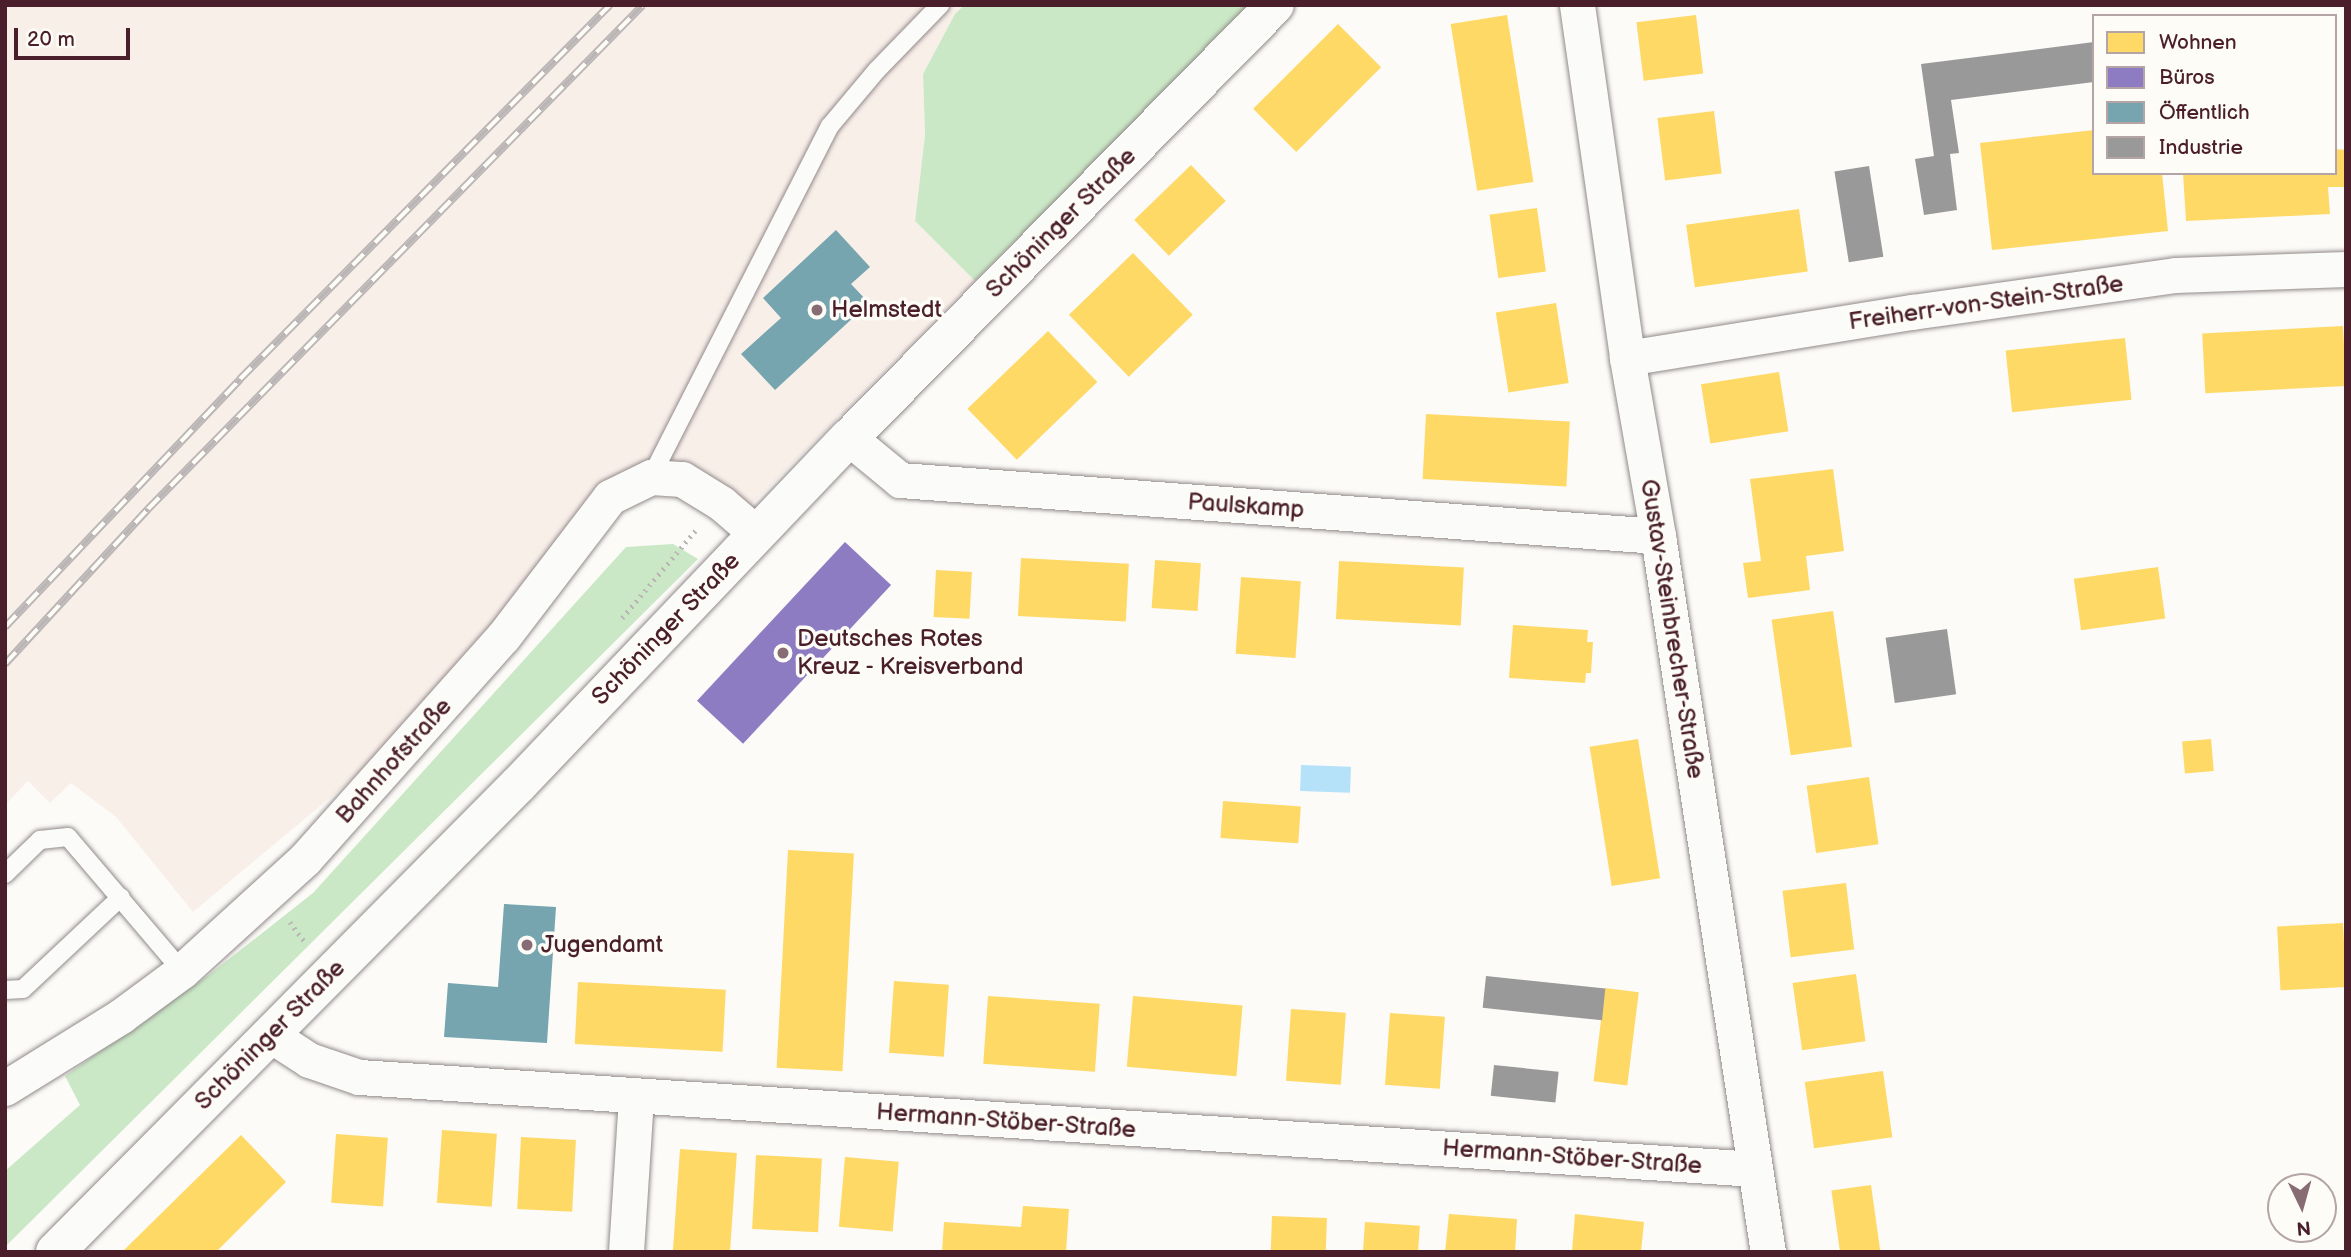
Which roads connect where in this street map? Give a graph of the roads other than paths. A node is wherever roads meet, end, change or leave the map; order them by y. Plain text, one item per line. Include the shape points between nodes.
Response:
1 (940, 5) edge
2 (1275, 5) edge
3 (1577, 5) edge
4 (2346, 269) edge
5 (1628, 358) junction
6 (849, 438) junction
7 (651, 477) junction
8 (757, 534) junction
9 (1658, 536) junction
10 (5, 874) edge
11 (121, 897) junction
12 (182, 971) junction
13 (5, 990) edge
14 (269, 1034) junction
15 (5, 1088) edge
16 (636, 1096) junction
17 (1754, 1169) junction
18 (55, 1252) edge
19 (626, 1252) edge
20 (1768, 1252) edge

1 - 7 lane via 830,126
2 - 6 main road, Schöninger Straße
3 - 5 street, Gustav-Steinbrecher-Straße
4 - 5 street, Freiherr-von-Stein-Straße via 2175,275
5 - 9 street, Gustav-Steinbrecher-Straße
6 - 8 main road, Schöninger Straße
6 - 9 street, Paulskamp via 900,480
7 - 8 street via 682,479 721,503
7 - 12 street, Bahnhofstraße via 610,497 503,637 391,766 305,859
8 - 14 main road, Schöninger Straße via 517,785
9 - 17 street, Gustav-Steinbrecher-Straße
10 - 11 lane via 40,840 68,837
11 - 12 lane
11 - 13 lane via 23,989
12 - 15 street, Bahnhofstraße via 121,1016
14 - 16 street, Hermann-Stöber-Straße via 309,1060 359,1077
14 - 18 main road, Schöninger Straße
16 - 17 street, Hermann-Stöber-Straße
16 - 19 street
17 - 20 street, Gustav-Steinbrecher-Straße

